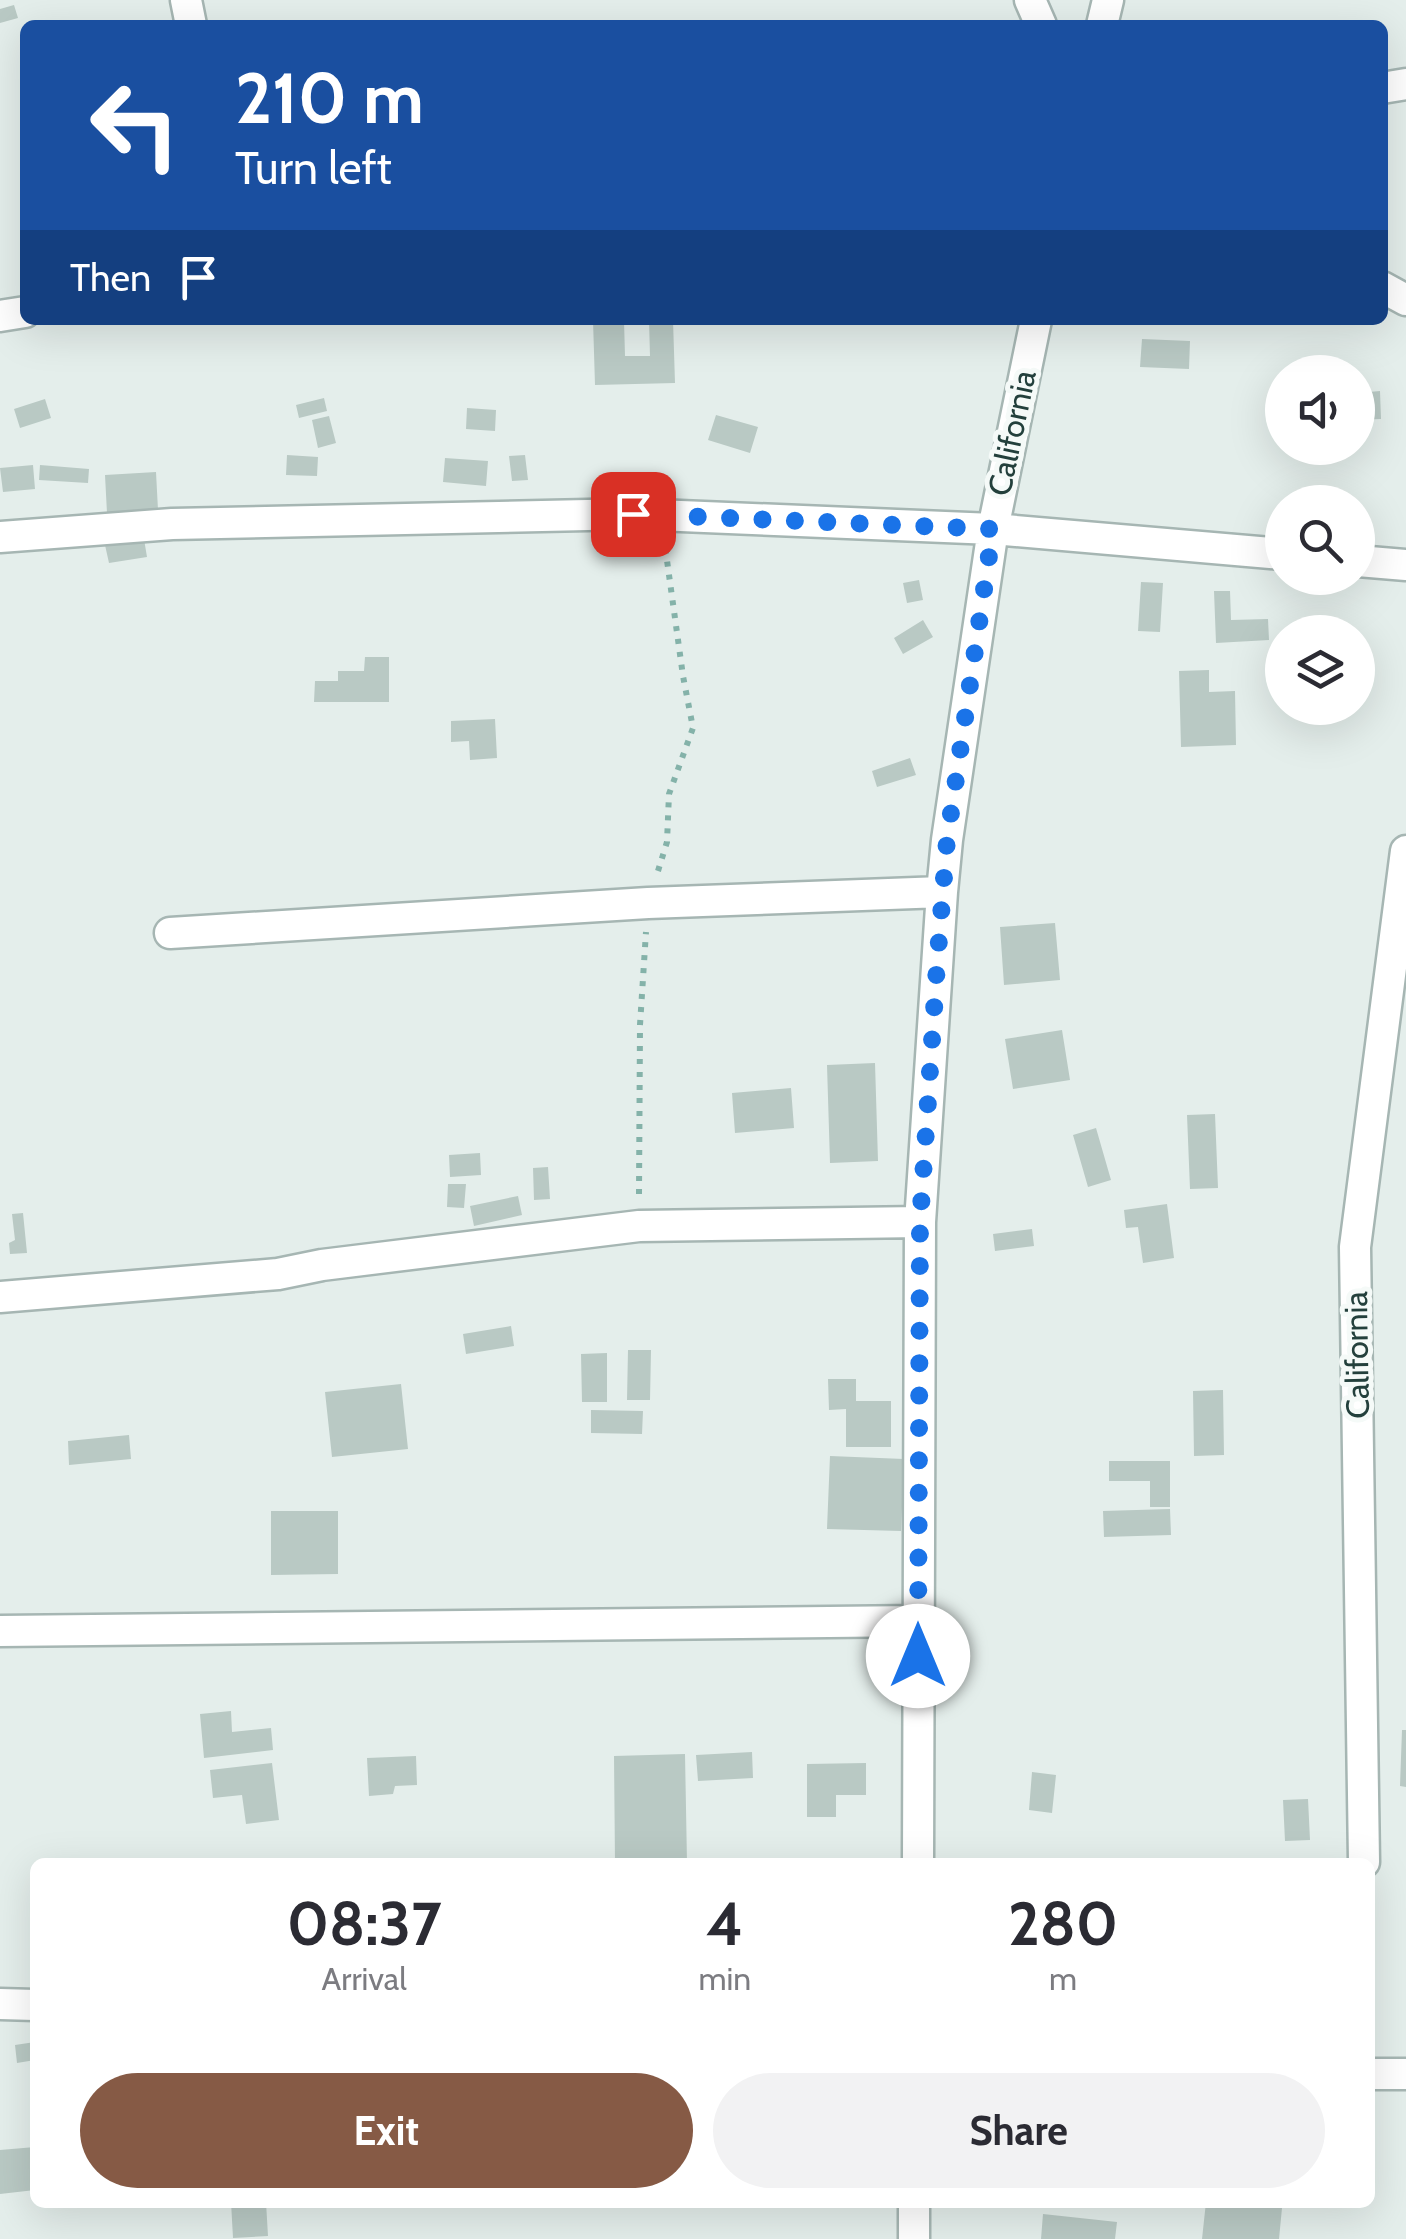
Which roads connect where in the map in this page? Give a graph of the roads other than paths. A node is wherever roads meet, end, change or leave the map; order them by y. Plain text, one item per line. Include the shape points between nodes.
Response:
1 (1035, 325) edge
2 (993, 529) junction
3 (0, 537) edge
4 (1265, 553) edge
5 (1375, 562) edge
6 (1406, 565) edge
7 (1406, 851) edge
8 (942, 892) junction
9 (170, 934) dead end
10 (920, 1222) junction
11 (0, 1297) edge
12 (918, 1621) junction
13 (0, 1631) edge
14 (918, 1858) edge
15 (1364, 1858) edge
16 (0, 2004) edge
17 (30, 2005) edge
18 (1375, 2074) edge
19 (1406, 2074) edge
20 (914, 2208) edge
21 (914, 2239) edge

1 - 2 street, California
2 - 3 street via 633,514 172,524
2 - 4 street
2 - 8 street, California
5 - 6 street
7 - 15 street, California via 1355,1246
8 - 9 street via 648,902
8 - 10 street, California
10 - 11 street via 639,1226 278,1274
10 - 12 street, California
12 - 13 street
12 - 14 street, California
16 - 17 street
18 - 19 street
20 - 21 street

